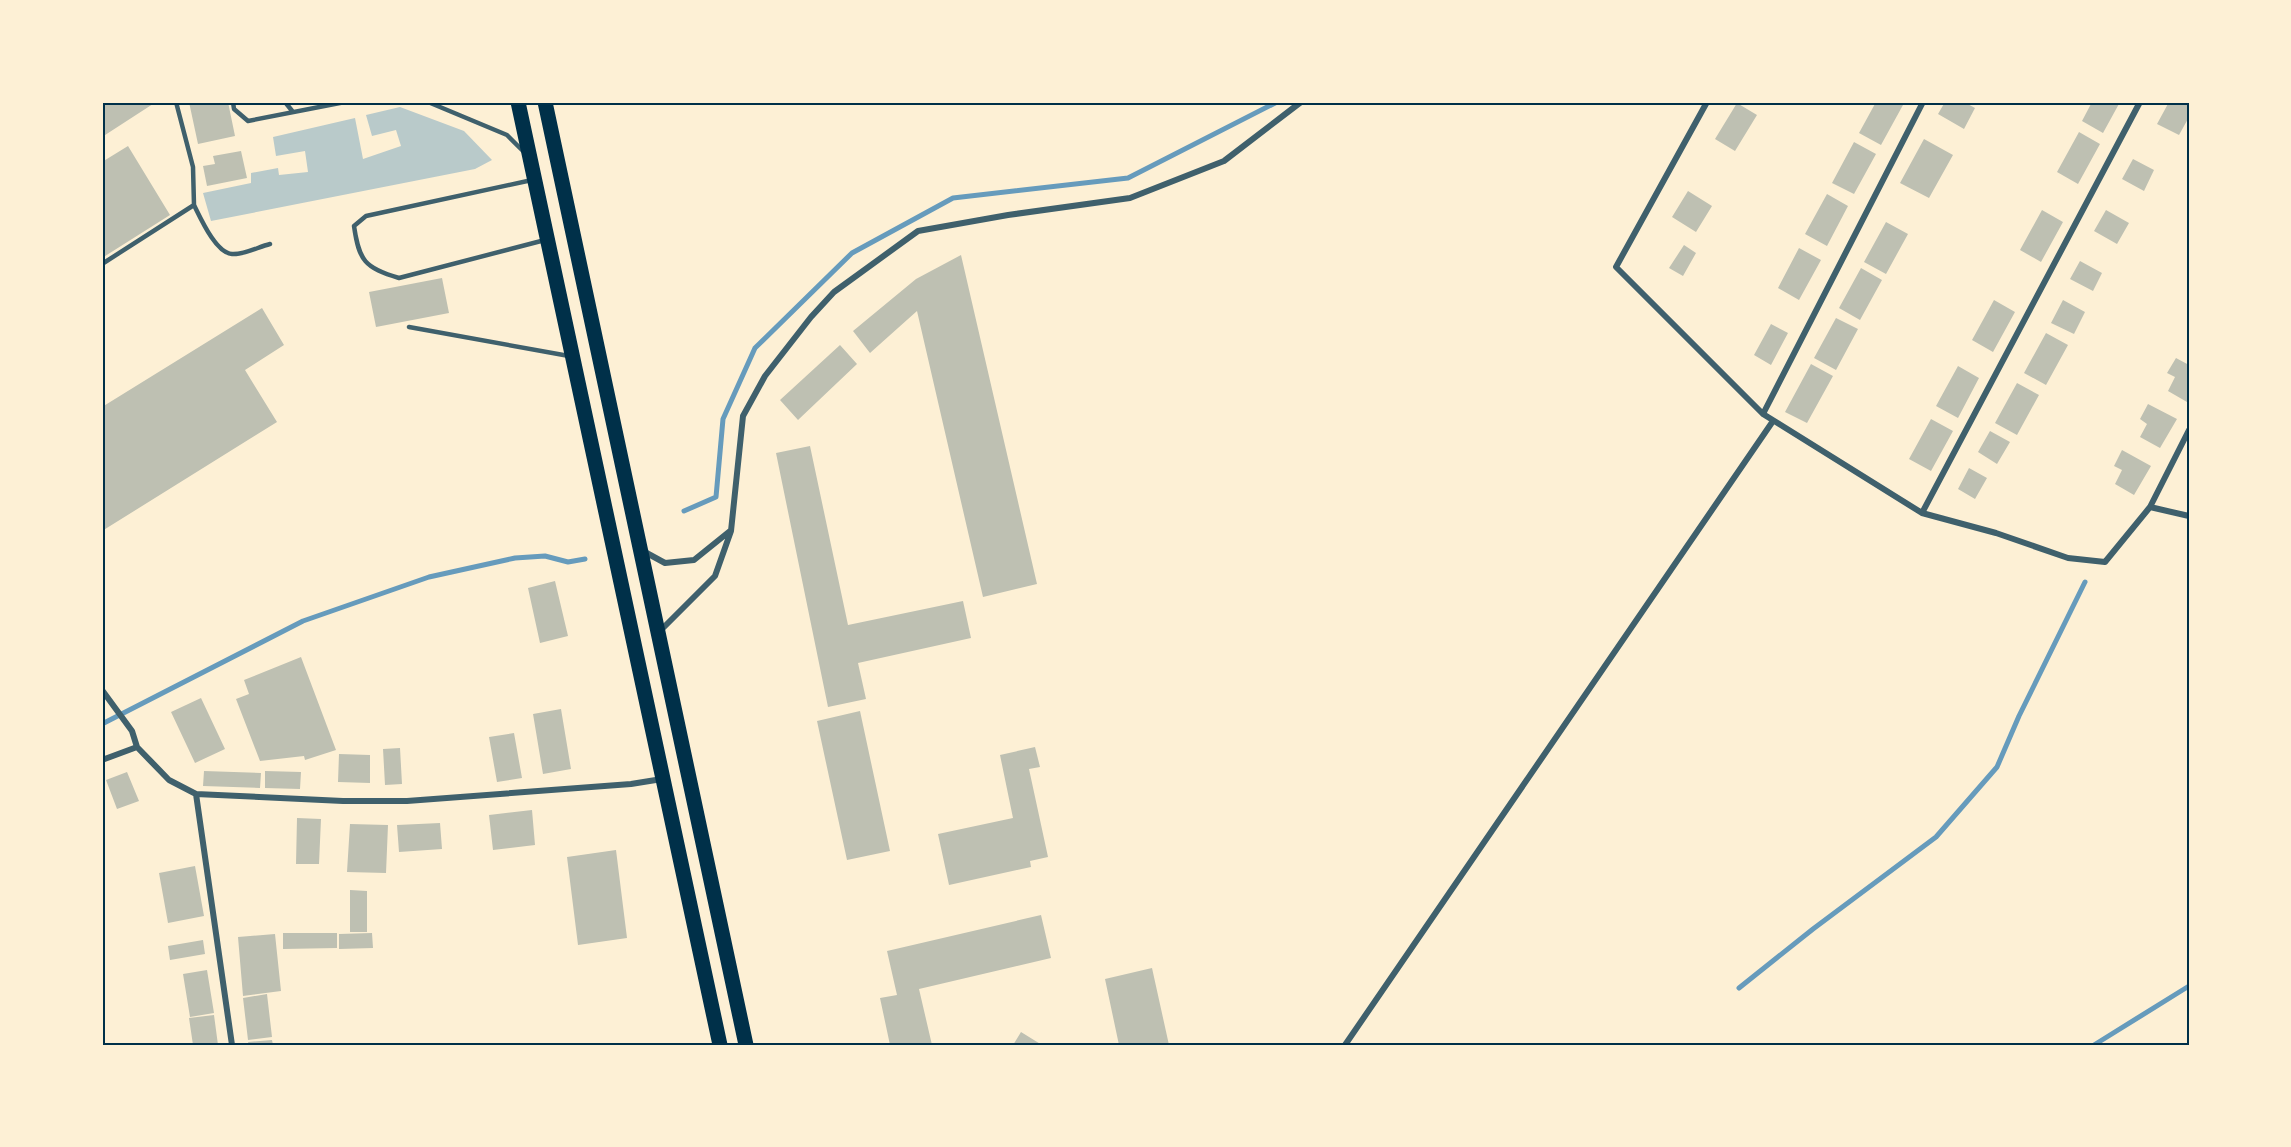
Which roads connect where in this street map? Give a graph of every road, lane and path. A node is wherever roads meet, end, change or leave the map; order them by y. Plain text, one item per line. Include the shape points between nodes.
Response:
1 (176, 102) edge
2 (233, 102) edge
3 (285, 102) edge
4 (306, 102) edge
5 (345, 102) edge
6 (428, 102) edge
7 (518, 102) edge
8 (545, 102) edge
9 (1301, 102) edge
10 (1707, 102) edge
11 (1923, 102) edge
12 (2140, 102) edge
13 (334, 103) edge
14 (312, 109) junction
15 (293, 112) junction
16 (530, 157) junction
17 (534, 179) junction
18 (194, 205) junction
19 (547, 240) junction
20 (270, 244) dead end
21 (102, 264) edge
22 (409, 327) dead end
23 (572, 356) junction
24 (1762, 414) junction
25 (1773, 421) junction
26 (2189, 430) edge
27 (2150, 507) junction
28 (1922, 513) junction
29 (2189, 516) edge
30 (731, 531) junction
31 (641, 550) junction
32 (658, 632) junction
33 (102, 690) edge
34 (137, 747) junction
35 (102, 760) edge
36 (663, 778) junction
37 (196, 794) junction
38 (232, 1045) edge
39 (720, 1045) edge
40 (746, 1045) edge
41 (1345, 1045) edge

1 - 18 lane via 193,167
2 - 15 lane via 234,109 248,121
3 - 15 lane
4 - 14 lane
5 - 13 lane
6 - 16 lane via 507,135
7 - 16 highway
8 - 31 highway
9 - 30 street via 1224,161 1130,198 918,231 834,291 765,376 743,416
10 - 24 street via 1616,267
11 - 24 street
12 - 28 street
13 - 14 lane
14 - 15 lane
16 - 17 highway
17 - 19 highway
17 - 19 lane via 366,216 354,226 358,250 369,265 399,278
18 - 20 lane via 220,248 229,254
18 - 21 lane
19 - 23 highway
22 - 23 lane
23 - 36 highway
24 - 25 street
25 - 28 street
25 - 41 street
26 - 27 street
27 - 28 street via 2105,561 2068,558
27 - 29 street
30 - 31 street via 694,560 665,562
30 - 32 street via 716,576
31 - 32 highway
32 - 40 highway
33 - 34 street via 132,730
34 - 35 street
34 - 37 street via 169,780
36 - 37 street via 631,784 406,801
36 - 39 highway
37 - 38 street

